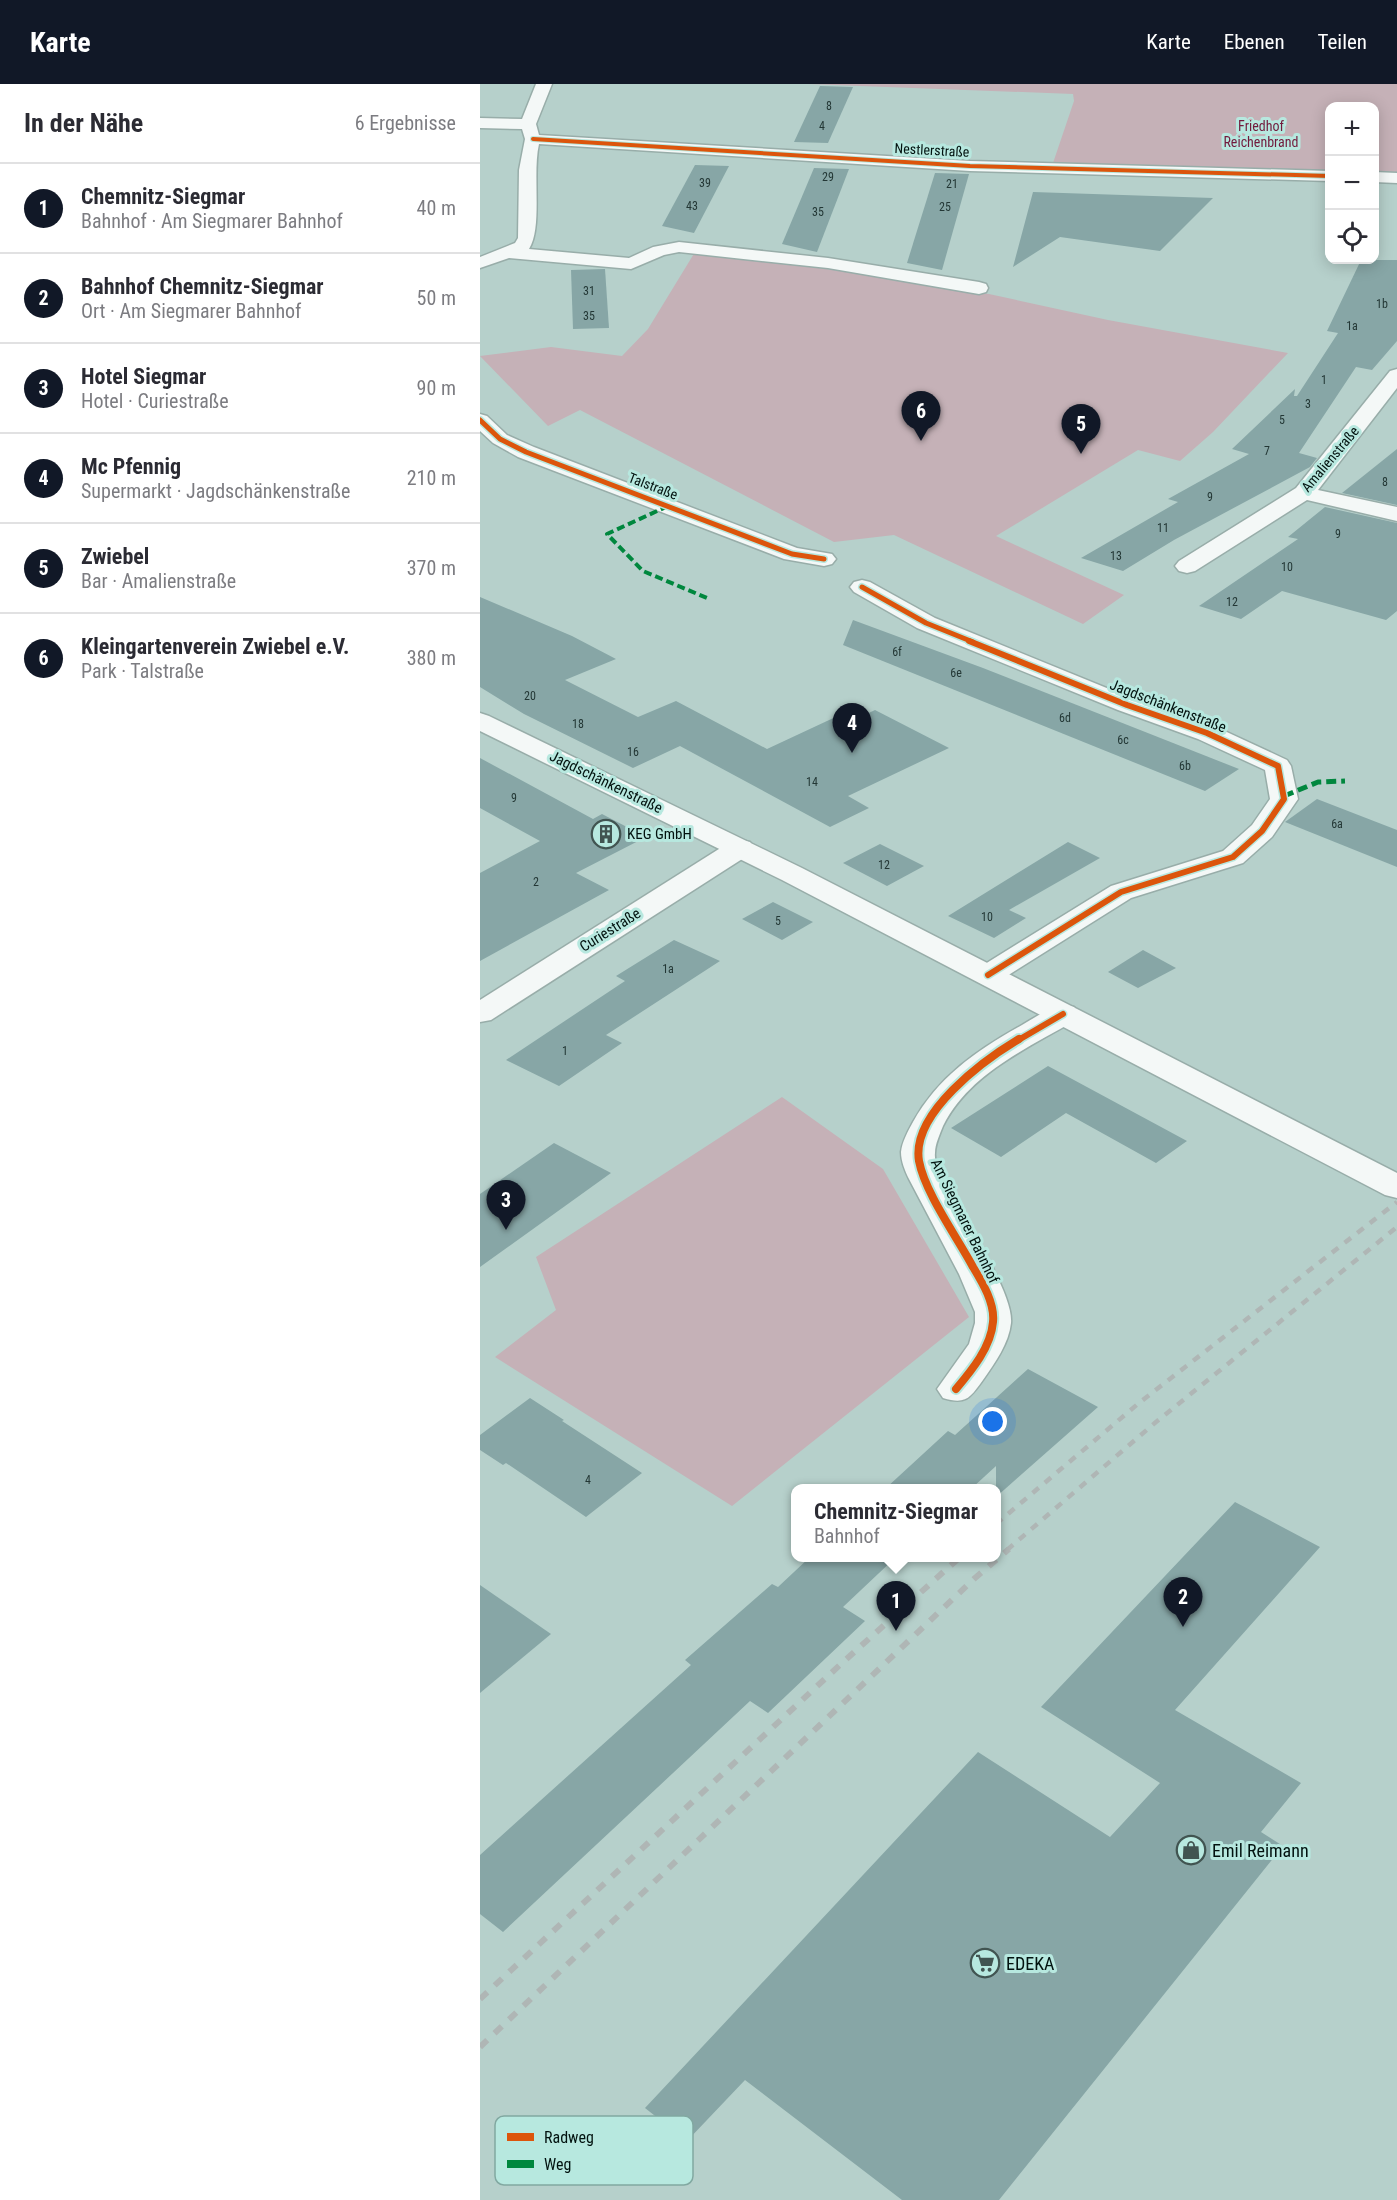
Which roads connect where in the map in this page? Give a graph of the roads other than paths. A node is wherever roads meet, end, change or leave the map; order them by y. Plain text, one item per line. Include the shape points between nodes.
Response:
1 (544, 84) edge
2 (480, 123) edge
3 (530, 132) junction
4 (1325, 176) edge
5 (1379, 177) edge
6 (1397, 178) edge
7 (509, 253) junction
8 (480, 263) edge
9 (979, 288) dead end
10 (1397, 360) edge
11 (1397, 375) edge
12 (480, 420) edge
13 (1304, 493) junction
14 (1397, 514) edge
15 (824, 559) dead end
16 (1187, 566) dead end
17 (862, 587) dead end
18 (480, 721) edge
19 (740, 848) junction
20 (988, 975) junction
21 (480, 1013) edge
22 (1063, 1014) junction
23 (1397, 1186) edge
24 (956, 1389) dead end

1 - 3 street
2 - 3 street, Nestlerstraße
3 - 4 street, Nestlerstraße via 970,166
3 - 7 street via 527,238 522,247
5 - 6 street
7 - 8 street
7 - 9 street via 631,264 679,247 828,263
10 - 11 street, Amalienstraße via 1392,369
11 - 13 street, Amalienstraße
12 - 15 street, Talstraße via 500,438 526,452 792,554
13 - 14 street
13 - 16 street, Amalienstraße
17 - 20 street, Jagdschänkenstraße via 926,623 1121,703 1207,733 1278,766 1284,799 1262,831 1233,856 1122,892
18 - 19 street, Jagdschänkenstraße
19 - 20 street, Jagdschänkenstraße
19 - 21 street, Curiestraße
20 - 22 street, Jagdschänkenstraße
22 - 23 street, Jagdschänkenstraße
22 - 24 street, Am Siegmarer Bahnhof via 985,1062 956,1085 928,1126 918,1153 924,1175 974,1266 993,1313 988,1342

